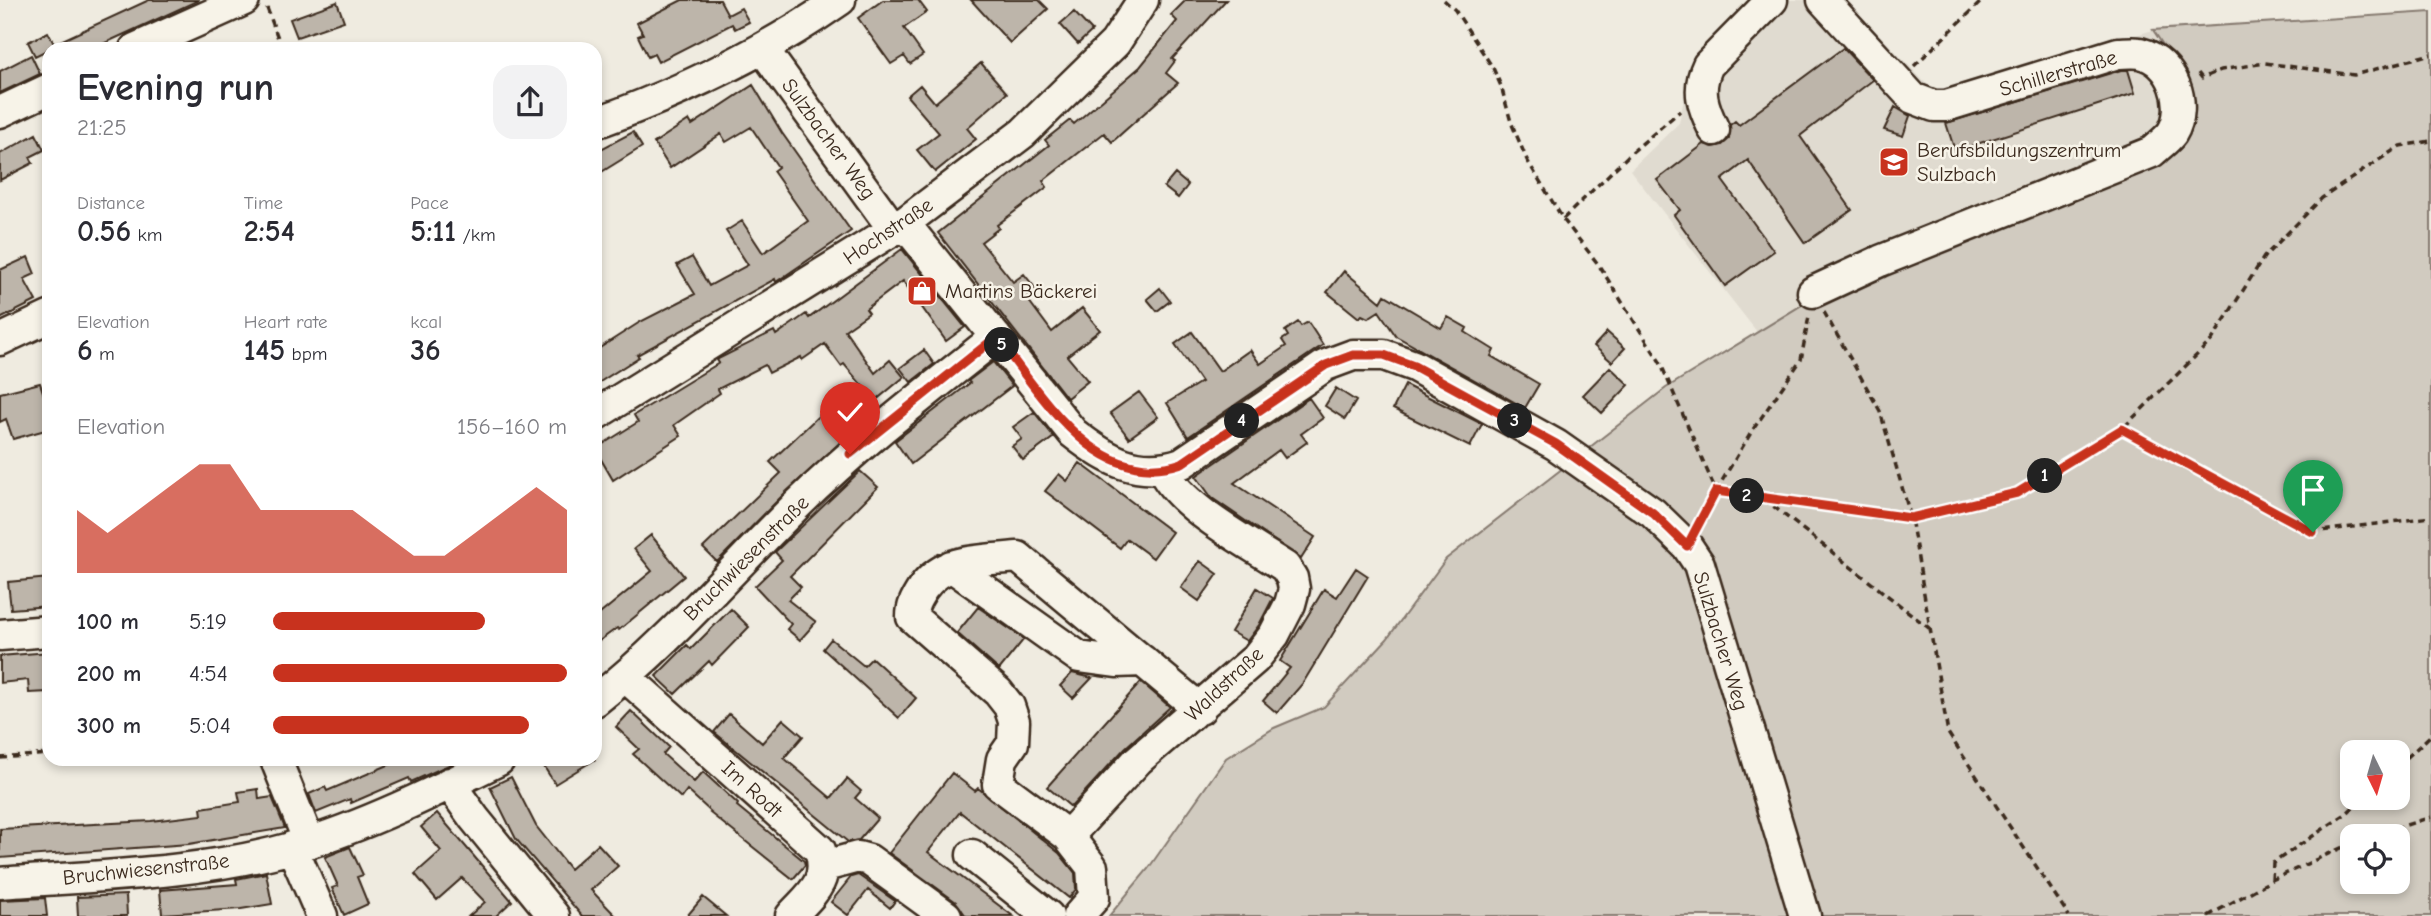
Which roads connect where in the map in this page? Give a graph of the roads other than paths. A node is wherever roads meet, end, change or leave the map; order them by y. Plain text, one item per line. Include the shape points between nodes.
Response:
1 (244, 0) edge
2 (1143, 0) edge
3 (1772, 0) edge
4 (1824, 0) edge
5 (821, 5) edge
6 (151, 42) edge
7 (764, 49) junction
8 (42, 92) edge
9 (0, 112) edge
10 (602, 120) edge
11 (1714, 130) dead end
12 (899, 227) junction
13 (1813, 292) road end
14 (42, 320) edge
15 (996, 337) junction
16 (0, 340) edge
17 (602, 411) edge
18 (1163, 470) junction
19 (951, 566) junction
20 (42, 632) edge
21 (0, 635) edge
22 (1143, 662) junction
23 (626, 677) junction
24 (602, 696) edge
25 (1200, 709) junction
26 (278, 766) edge
27 (486, 766) edge
28 (449, 783) junction
29 (1068, 836) junction
30 (301, 845) junction
31 (972, 855) dead end
32 (825, 866) junction
33 (0, 883) edge
34 (322, 916) edge
35 (554, 916) edge
36 (791, 916) edge
37 (946, 916) edge
38 (1048, 916) edge
39 (1079, 916) edge
40 (1805, 916) edge

1 - 6 street
2 - 12 street, Hochstraße via 1115,43 1023,133
3 - 11 street via 1708,65 1701,79 1700,94
4 - 13 street, Schillerstraße via 1922,104 1946,106 2118,53 2140,53 2160,64 2179,100 2171,135 2152,152
5 - 7 street
7 - 10 street via 685,88
7 - 12 street, Sulzbacher Weg
8 - 9 street
12 - 15 street, Sulzbacher Weg
12 - 17 street, Hochstraße
14 - 16 street
15 - 18 street, Sulzbacher Weg via 1073,433 1095,451 1117,462
15 - 23 street, Bruchwiesenstraße via 850,454
18 - 25 street, Waldstraße via 1188,501 1285,567 1294,589 1274,635 1255,659
18 - 40 street, Sulzbacher Weg via 1182,463 1326,365 1353,355 1384,355 1414,366 1556,444 1653,513 1699,564
19 - 22 street via 1079,657
19 - 22 street via 1018,557
19 - 29 street via 939,569 925,586 912,606 912,617 1009,706 1013,743 1002,759 998,784
20 - 21 street
22 - 25 street
23 - 24 street, Bruchwiesenstraße
23 - 32 street, Im Rodt via 820,850
25 - 29 street, Waldstraße via 1138,760
26 - 30 street
27 - 28 street, Bruchwiesenstraße
28 - 30 street, Bruchwiesenstraße
28 - 35 street
29 - 39 street via 1092,867 1094,898
30 - 33 street, Bruchwiesenstraße via 155,871
30 - 34 street
31 - 38 street
32 - 36 street via 815,890
32 - 37 street via 858,857 869,860

